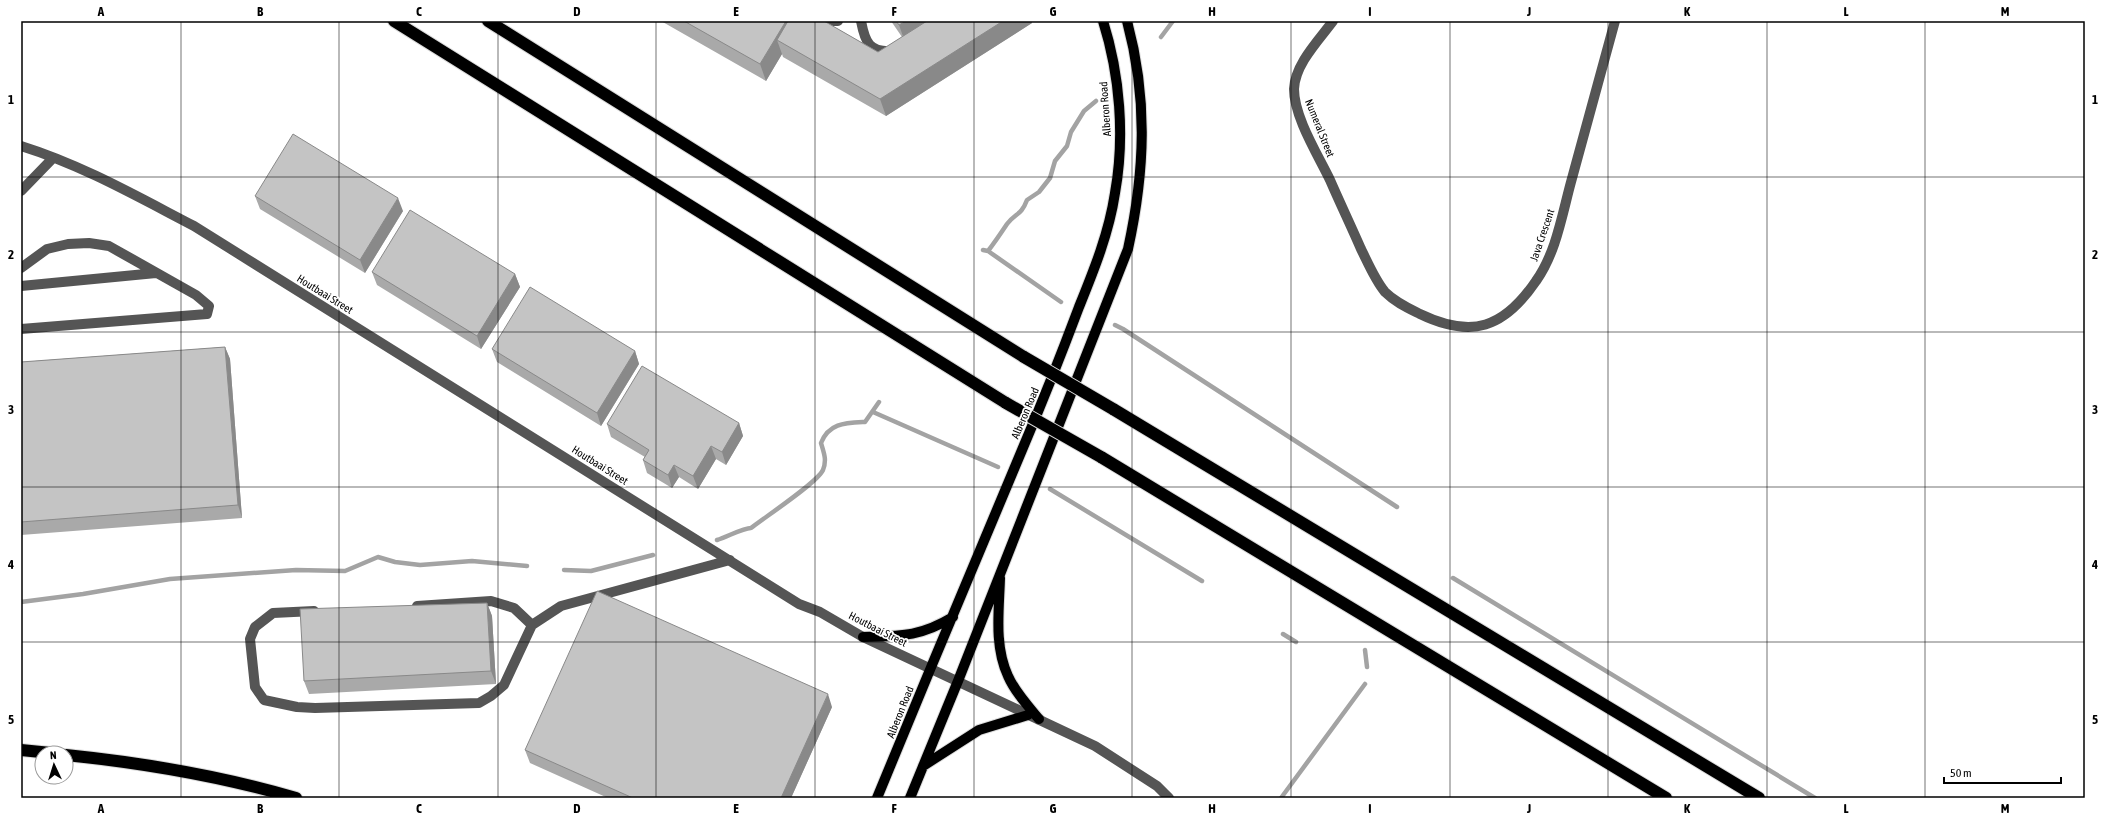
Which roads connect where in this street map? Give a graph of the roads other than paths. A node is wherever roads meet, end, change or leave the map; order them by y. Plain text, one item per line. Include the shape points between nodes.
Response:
1 (394, 21) edge
2 (488, 21) edge
3 (831, 21) edge
4 (838, 21) edge
5 (861, 21) edge
6 (1103, 21) edge
7 (1127, 21) edge
8 (1333, 21) edge
9 (1615, 21) edge
10 (903, 51) edge
11 (21, 146) edge
12 (53, 158) junction
13 (1330, 182) joint
14 (21, 191) edge
15 (21, 268) edge
16 (156, 273) junction
17 (21, 286) edge
18 (21, 329) edge
19 (730, 560) junction
20 (1000, 570) junction
21 (404, 606) edge
22 (324, 611) edge
23 (953, 617) junction
24 (532, 625) junction
25 (863, 637) junction
26 (930, 669) junction
27 (958, 681) junction
28 (1028, 715) junction
29 (1039, 719) junction
30 (21, 750) edge
31 (34, 751) edge
32 (74, 756) edge
33 (922, 766) junction
34 (296, 798) edge
35 (877, 798) edge
36 (910, 798) edge
37 (1169, 798) edge
38 (1666, 798) edge
39 (1759, 798) edge

1 - 38 highway, bridge via 1006,403 1101,456
2 - 39 highway, bridge via 1024,357
3 - 4 street
5 - 10 street via 864,38 869,46 885,52
6 - 23 main road, Alberon Road via 1108,36 1118,98 1119,123 1116,192 1109,226 1045,395
7 - 20 main road via 1142,99 1143,133 1141,175 1129,242 1093,340
8 - 13 street, Numeral Street via 1305,60 1294,88 1297,107
9 - 13 street, Java Crescent via 1547,263 1526,295 1492,322 1475,327 1454,327 1437,322 1385,292
11 - 12 street, Houtbaai Street
12 - 14 street
12 - 19 street, Houtbaai Street via 115,185 194,226
15 - 16 street via 47,249 68,244 90,243 109,246
16 - 17 street
16 - 18 street via 205,302 209,306 207,314
19 - 24 street via 561,606
19 - 25 street, Houtbaai Street via 799,604 820,612
20 - 27 main road
20 - 29 main road via 999,646 1002,663 1008,678
21 - 24 street via 491,601 514,608
22 - 24 street via 273,613 256,627 250,640 255,687 264,700 315,708 479,703 504,685
23 - 25 main road via 924,632 906,636
23 - 26 main road, Alberon Road
25 - 26 street, Houtbaai Street
26 - 27 street, Houtbaai Street
26 - 35 main road, Alberon Road
27 - 28 street, Houtbaai Street
27 - 33 main road
28 - 29 street, Houtbaai Street
28 - 33 main road via 979,730
29 - 37 street, Houtbaai Street via 1095,746 1157,786
30 - 31 highway
32 - 34 highway via 128,762 207,776
33 - 36 main road

